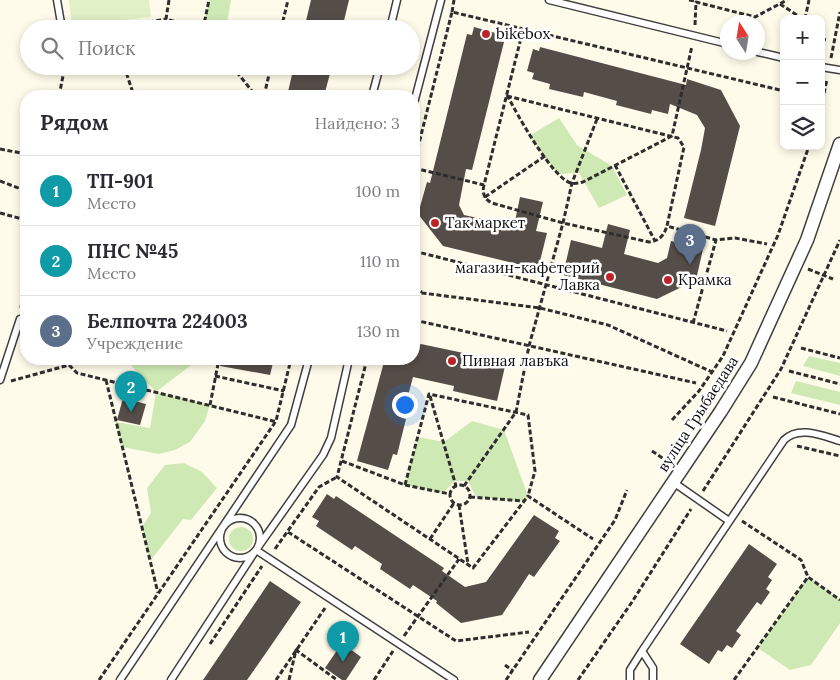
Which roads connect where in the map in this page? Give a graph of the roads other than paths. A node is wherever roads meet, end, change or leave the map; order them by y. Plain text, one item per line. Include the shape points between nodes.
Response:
1 (57, 0) edge
2 (397, 0) edge
3 (442, 0) edge
4 (549, 0) edge
5 (60, 20) edge
6 (392, 20) edge
7 (720, 42) edge
8 (765, 54) edge
9 (780, 57) edge
10 (825, 68) edge
11 (840, 70) edge
12 (378, 75) edge
13 (374, 90) edge
14 (418, 90) edge
15 (840, 144) edge
16 (20, 319) dead end
17 (306, 365) edge
18 (348, 365) edge
19 (0, 380) edge
20 (840, 441) edge
21 (673, 482) junction
22 (729, 521) junction
23 (224, 527) junction
24 (256, 550) junction
25 (642, 651) junction
26 (120, 680) edge
27 (171, 680) edge
28 (454, 680) edge
29 (540, 680) edge
30 (630, 680) edge
31 (653, 680) edge

1 - 5 lane
2 - 6 lane
3 - 14 lane
4 - 7 lane
8 - 9 lane
10 - 11 lane
12 - 13 lane
15 - 21 street, вуліца Грыбаедава via 807,240 751,363
16 - 19 lane
17 - 23 lane via 291,425
18 - 24 lane via 330,438 322,455
20 - 22 lane via 801,432 788,436
21 - 22 lane
21 - 29 street, вуліца Грыбаедава
22 - 25 lane
23 - 24 lane via 220,540 232,556 245,558
23 - 24 lane via 235,519 249,521 260,537
23 - 26 lane
24 - 27 lane
24 - 28 lane
25 - 30 lane via 630,670
25 - 31 lane via 653,668

